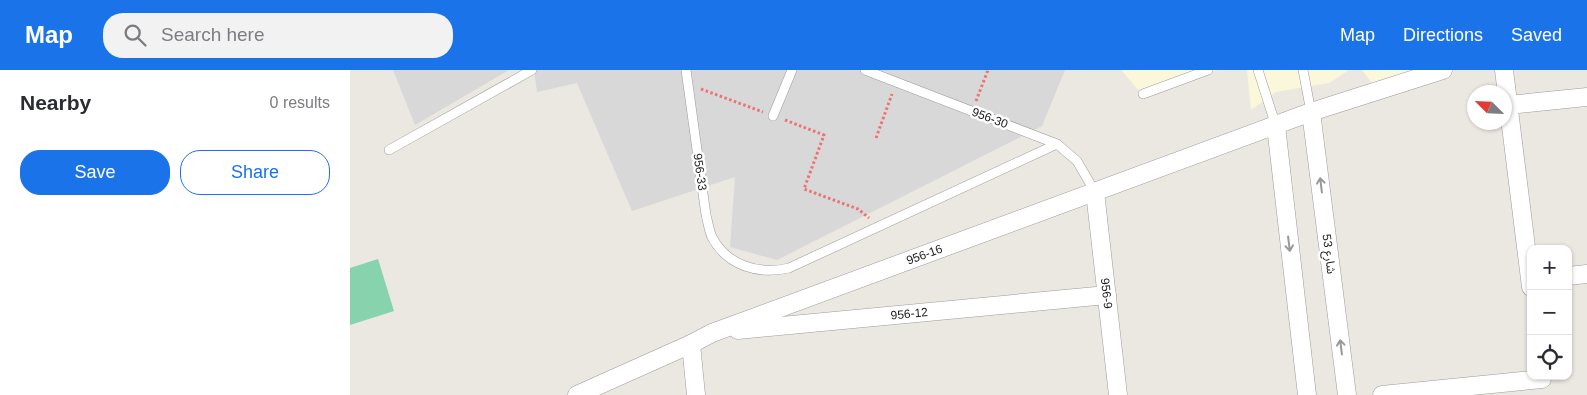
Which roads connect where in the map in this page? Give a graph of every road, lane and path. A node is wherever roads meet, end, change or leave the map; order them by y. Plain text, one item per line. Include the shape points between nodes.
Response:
1 (532, 70) edge
2 (686, 70) edge
3 (792, 70) edge
4 (865, 70) edge
5 (988, 70) edge
6 (1208, 70) edge
7 (1258, 70) edge
8 (1303, 70) edge
9 (1443, 70) edge
10 (1504, 70) edge
11 (896, 82) junction
12 (688, 85) junction
13 (1506, 85) edge
14 (1143, 94) dead end
15 (1587, 97) edge
16 (1512, 105) edge
17 (973, 112) junction
18 (1311, 112) junction
19 (773, 116) junction
20 (1276, 126) junction
21 (1511, 130) edge
22 (876, 138) dead end
23 (1057, 144) junction
24 (389, 150) dead end
25 (1095, 192) junction
26 (875, 228) junction
27 (1527, 258) edge
28 (1587, 274) edge
29 (1572, 276) edge
30 (1106, 295) junction
31 (712, 333) junction
32 (691, 344) junction
33 (1543, 384) edge
34 (577, 395) edge
35 (696, 395) edge
36 (1118, 395) edge
37 (1307, 395) edge
38 (1347, 395) edge
39 (1382, 395) edge

1 - 24 lane
2 - 12 lane, 956-33
3 - 19 lane
4 - 11 lane, 956-30
5 - 17 path
6 - 14 lane
7 - 20 lane
8 - 18 lane
9 - 18 street, 956-16
10 - 13 street
11 - 17 lane, 956-30
11 - 22 path
12 - 19 path
12 - 26 lane, 956-33 via 706,215 712,237 722,251 738,263 758,270 776,271
15 - 16 street
17 - 23 lane, 956-30
18 - 20 street, 956-16
38 -> 18 street, شارع 53
19 - 26 path via 824,134 804,189 858,209
20 - 25 street, 956-16
20 -> 37 street
21 - 27 street
23 - 25 lane, 956-30 via 1078,161
23 - 26 lane
25 - 30 street, 956-9
25 - 31 street, 956-16
28 - 29 street
30 - 31 street, 956-12
30 - 36 street, 956-9
31 - 32 street, 956-16
32 - 34 street, 956-16
32 - 35 street
33 - 39 street

